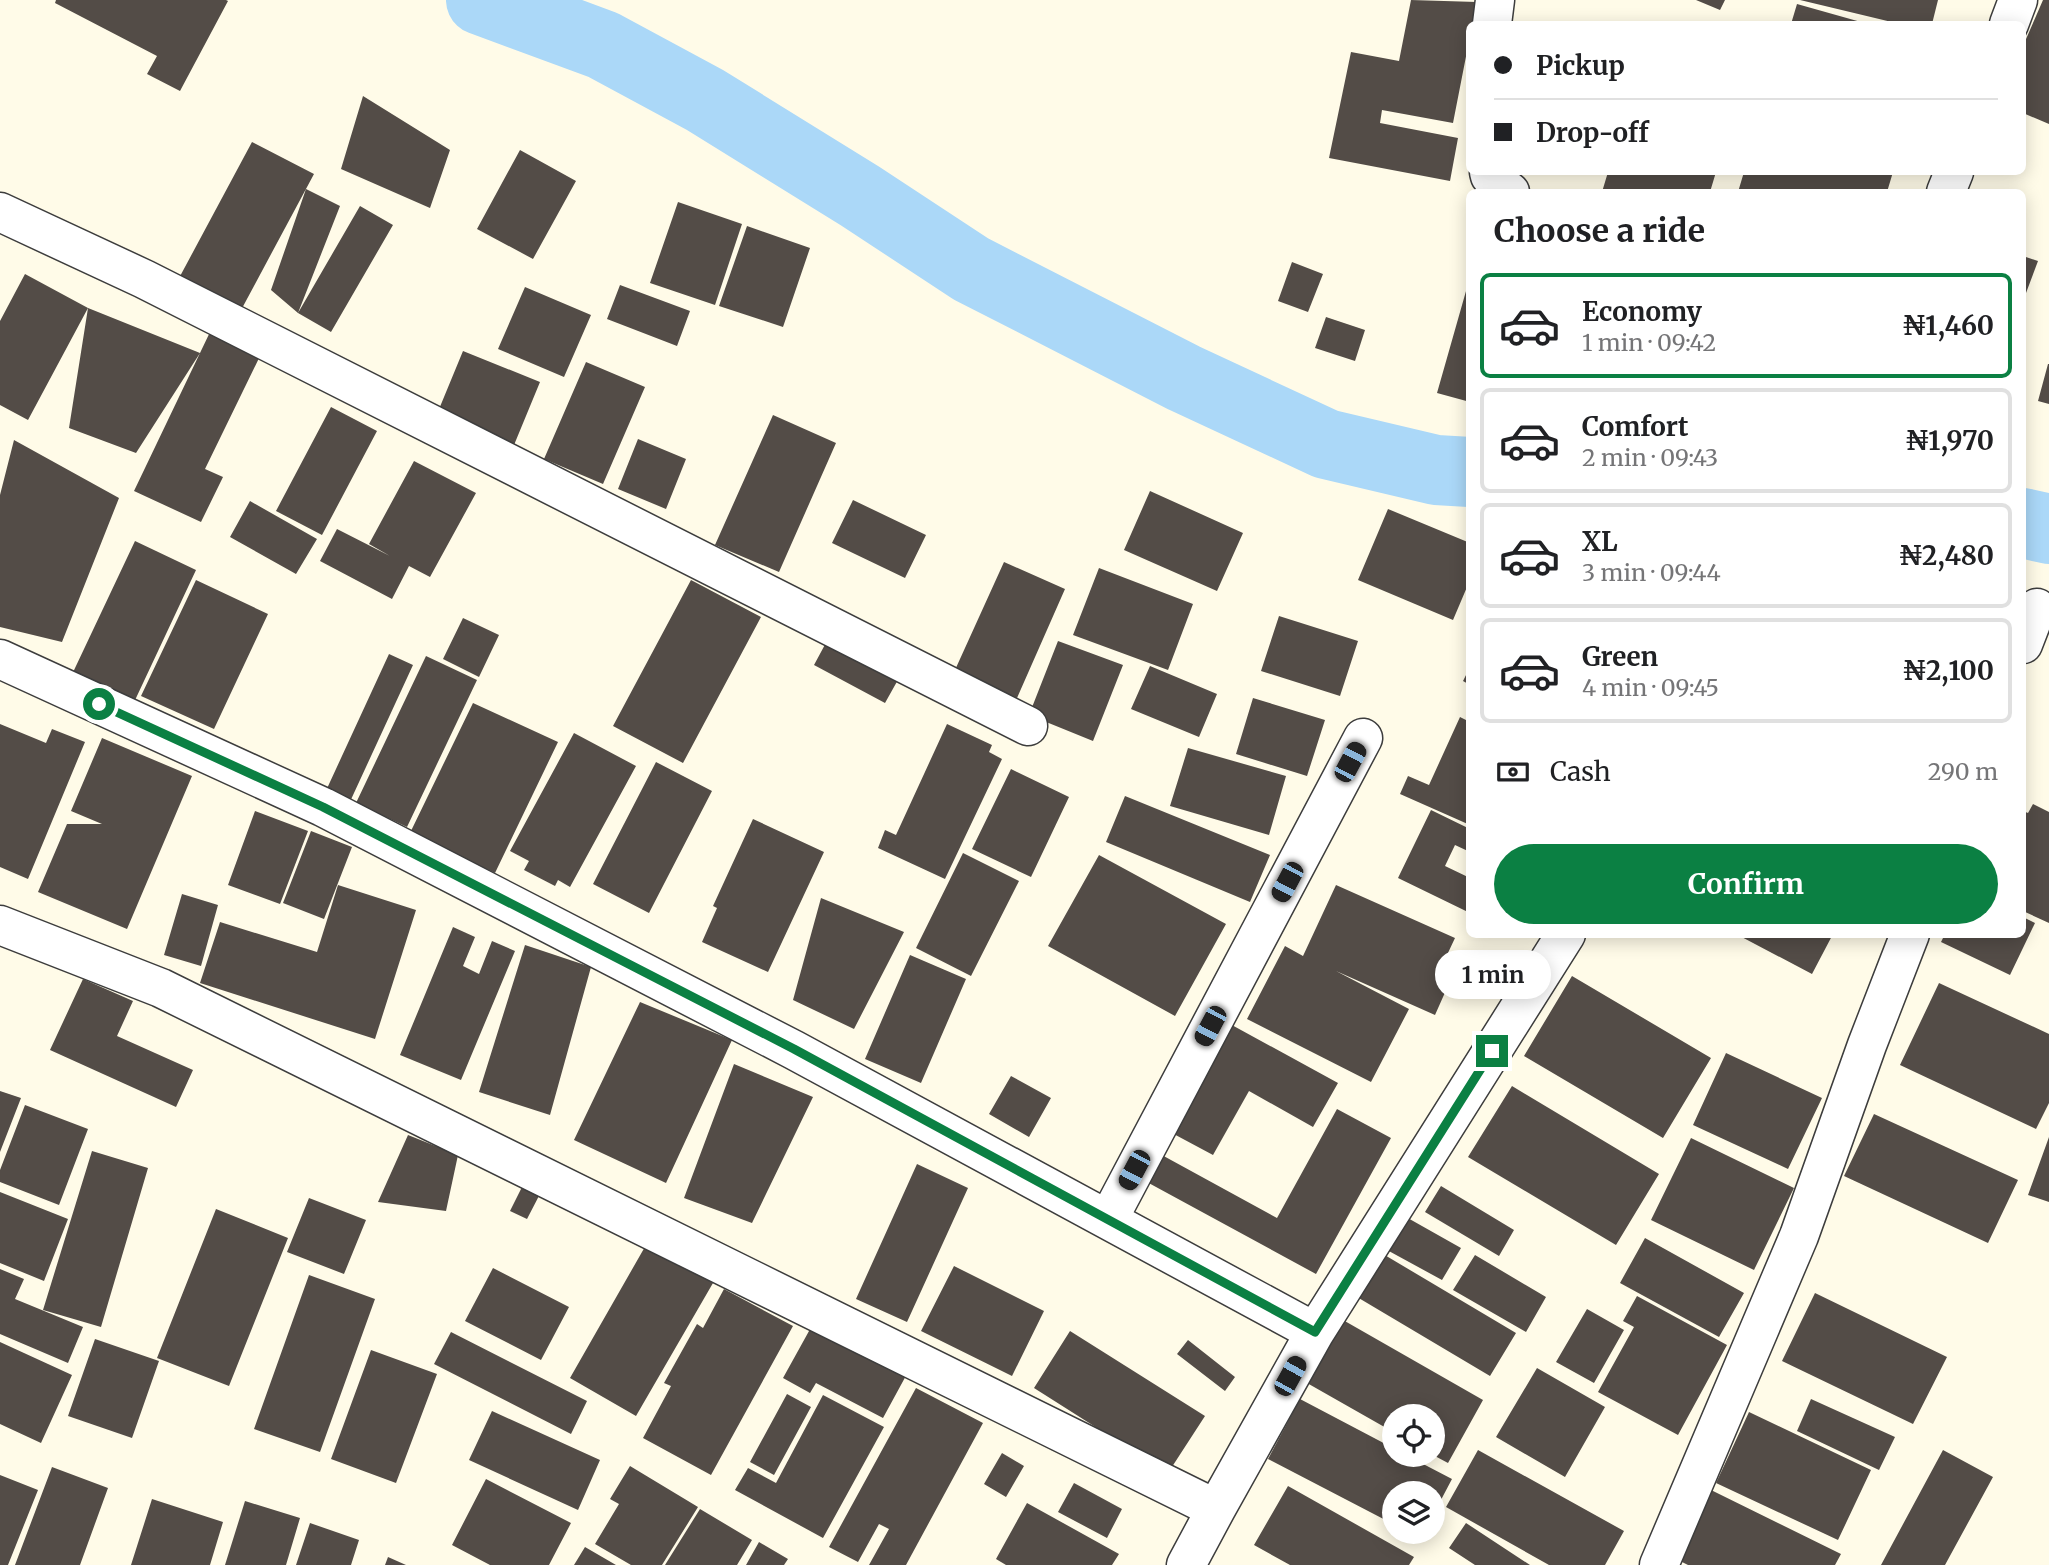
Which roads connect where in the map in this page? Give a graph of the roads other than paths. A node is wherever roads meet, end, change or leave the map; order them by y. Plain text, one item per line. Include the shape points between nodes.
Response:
1 (1495, 0) edge
2 (2018, 0) edge
3 (1492, 21) edge
4 (2010, 21) edge
5 (1490, 175) edge
6 (1506, 189) edge
7 (0, 212) edge
8 (2036, 608) edge
9 (2026, 636) edge
10 (0, 659) edge
11 (1028, 726) dead end
12 (1363, 738) dead end
13 (0, 925) edge
14 (1563, 938) edge
15 (1908, 938) edge
16 (1109, 1218) junction
17 (1315, 1332) junction
18 (1216, 1508) junction
19 (1186, 1565) edge
20 (1659, 1565) edge

1 - 3 street
2 - 4 street
5 - 6 street
7 - 11 street via 144,279
8 - 9 street
10 - 16 street via 323,807 794,1049
12 - 16 street
13 - 18 street via 161,988
14 - 17 street
15 - 20 street via 1798,1236
16 - 17 street
17 - 18 street
18 - 19 street

